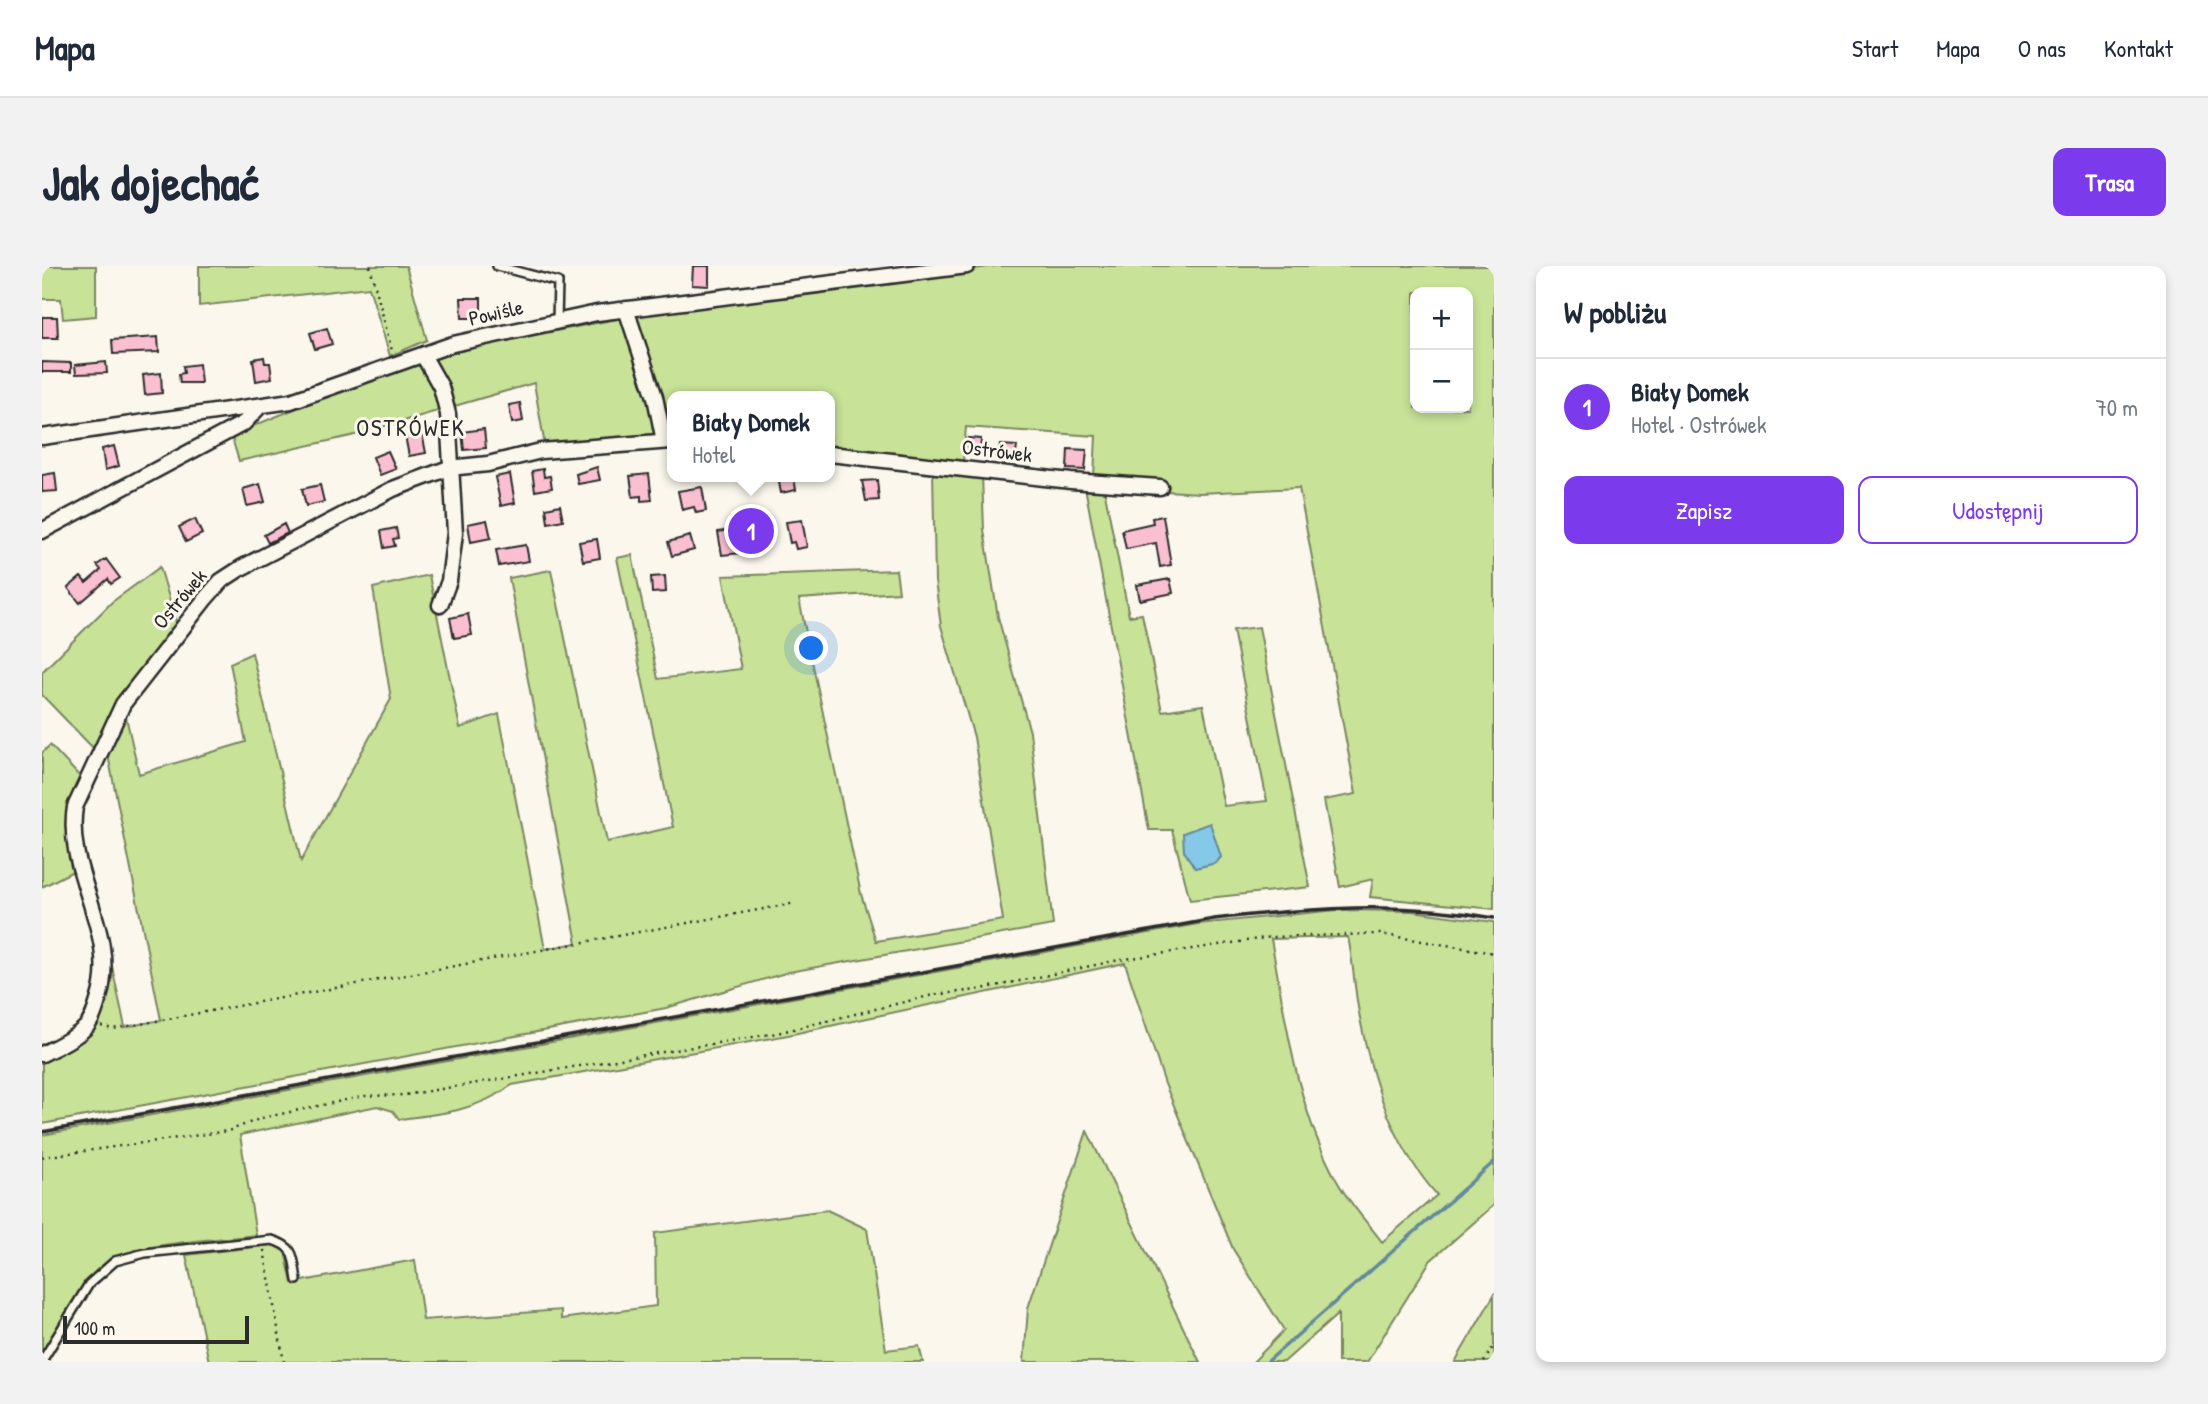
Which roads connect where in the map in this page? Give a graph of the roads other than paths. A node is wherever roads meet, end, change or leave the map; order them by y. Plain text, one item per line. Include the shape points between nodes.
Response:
1 (497, 266) edge
2 (967, 266) edge
3 (626, 309) junction
4 (556, 321) junction
5 (424, 355) junction
6 (260, 406) junction
7 (42, 437) edge
8 (667, 438) edge
9 (667, 441) edge
10 (835, 455) edge
11 (449, 468) junction
12 (1160, 487) dead end
13 (42, 531) edge
14 (440, 605) dead end
15 (42, 1054) edge
16 (298, 1280) dead end
17 (42, 1361) edge

1 - 4 lane via 558,282
2 - 3 street, Powiśle
3 - 4 street, Powiśle
3 - 8 street
4 - 5 street, Powiśle
5 - 6 street, Powiśle via 315,394
5 - 11 street via 446,403
6 - 7 street, Powiśle
6 - 13 street via 244,423
9 - 11 street, Ostrówek via 541,451
10 - 12 street, Ostrówek
11 - 14 street via 453,556
11 - 15 street, Ostrówek via 365,503 222,581 123,704 75,807 72,825 104,952 102,992 89,1022
16 - 17 lane via 287,1245 262,1239 115,1261 89,1284

